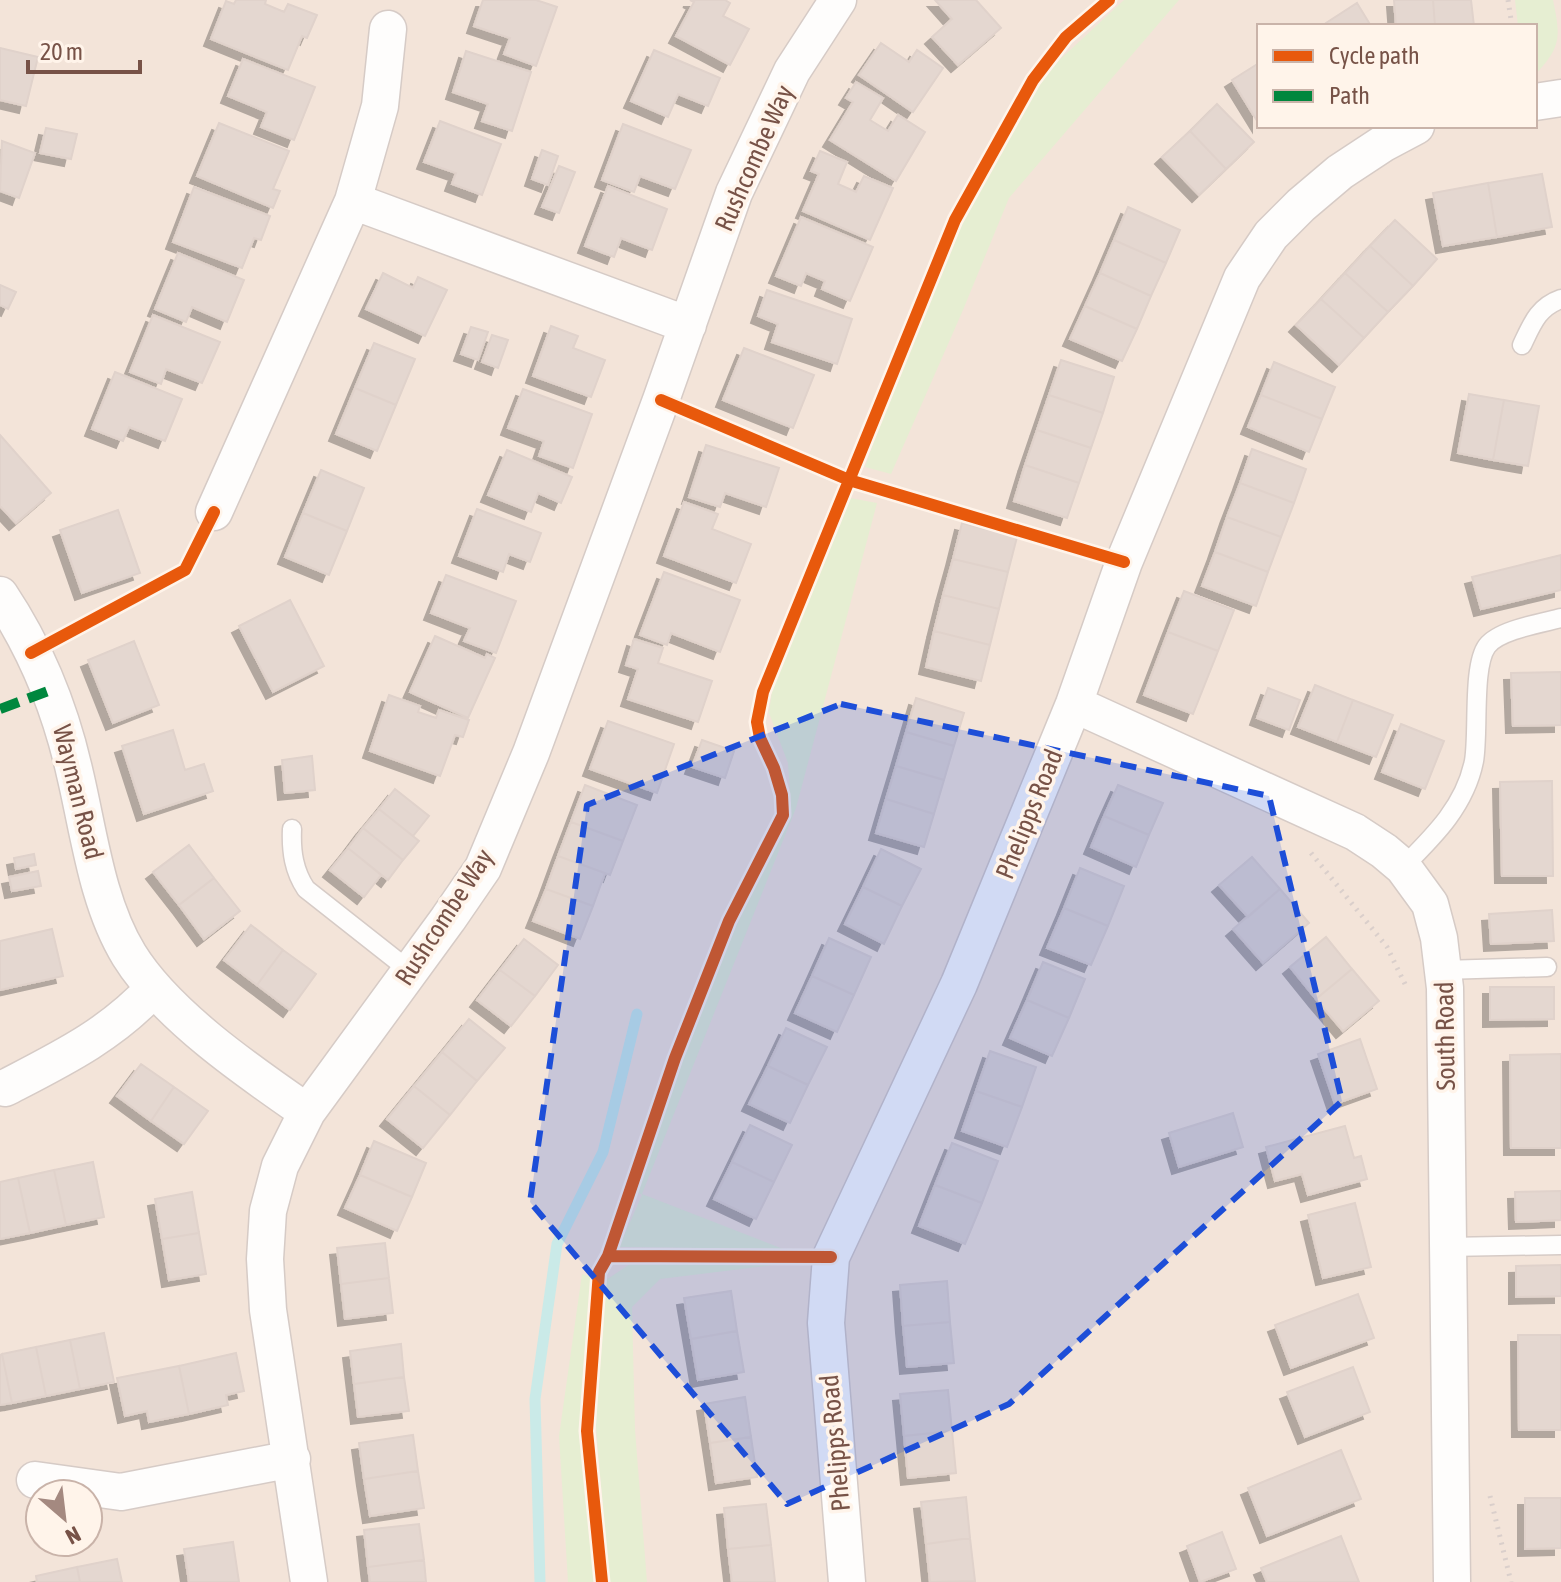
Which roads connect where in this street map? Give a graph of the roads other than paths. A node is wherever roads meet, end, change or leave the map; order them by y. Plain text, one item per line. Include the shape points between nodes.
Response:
1 (838, 0) edge
2 (388, 29) dead end
3 (1561, 98) edge
4 (1537, 102) edge
5 (1413, 128) edge
6 (353, 201) junction
7 (1561, 299) edge
8 (688, 325) junction
9 (1522, 345) dead end
10 (214, 512) dead end
11 (0, 595) edge
12 (1561, 618) edge
13 (1074, 704) junction
14 (292, 829) dead end
15 (1403, 867) junction
16 (1547, 967) dead end
17 (1443, 970) junction
18 (410, 971) junction
19 (153, 989) junction
20 (3, 1087) edge
21 (307, 1112) junction
22 (1561, 1245) edge
23 (1448, 1247) junction
24 (292, 1459) junction
25 (104, 1490) edge
26 (309, 1582) edge
27 (847, 1582) edge
28 (1452, 1582) edge

1 - 8 street, Rushcombe Way via 792,71 734,193
2 - 6 street via 380,106
3 - 4 street
5 - 13 street, Phelipps Road via 1340,172 1301,205 1271,235 1242,278 1124,562
6 - 8 street
6 - 10 street
7 - 9 lane via 1539,311
8 - 18 street, Rushcombe Way via 531,753 483,868
11 - 19 street, Wayman Road via 51,690 116,929
12 - 15 lane via 1497,636 1487,646 1479,661 1474,760 1464,794 1438,832
13 - 15 street, South Road via 1355,832
13 - 27 street, Phelipps Road via 959,984 831,1257 826,1323
14 - 18 lane via 297,875 306,889
15 - 17 street, South Road via 1430,904
16 - 17 lane
17 - 23 street, South Road
18 - 21 street, Rushcombe Way
19 - 20 street via 103,1035
19 - 21 street, Wayman Road via 243,1068
21 - 24 street, Rushcombe Way via 280,1166 268,1211 265,1259
22 - 23 lane
23 - 28 street, South Road
24 - 25 street via 121,1492
24 - 26 street, Rushcombe Way

